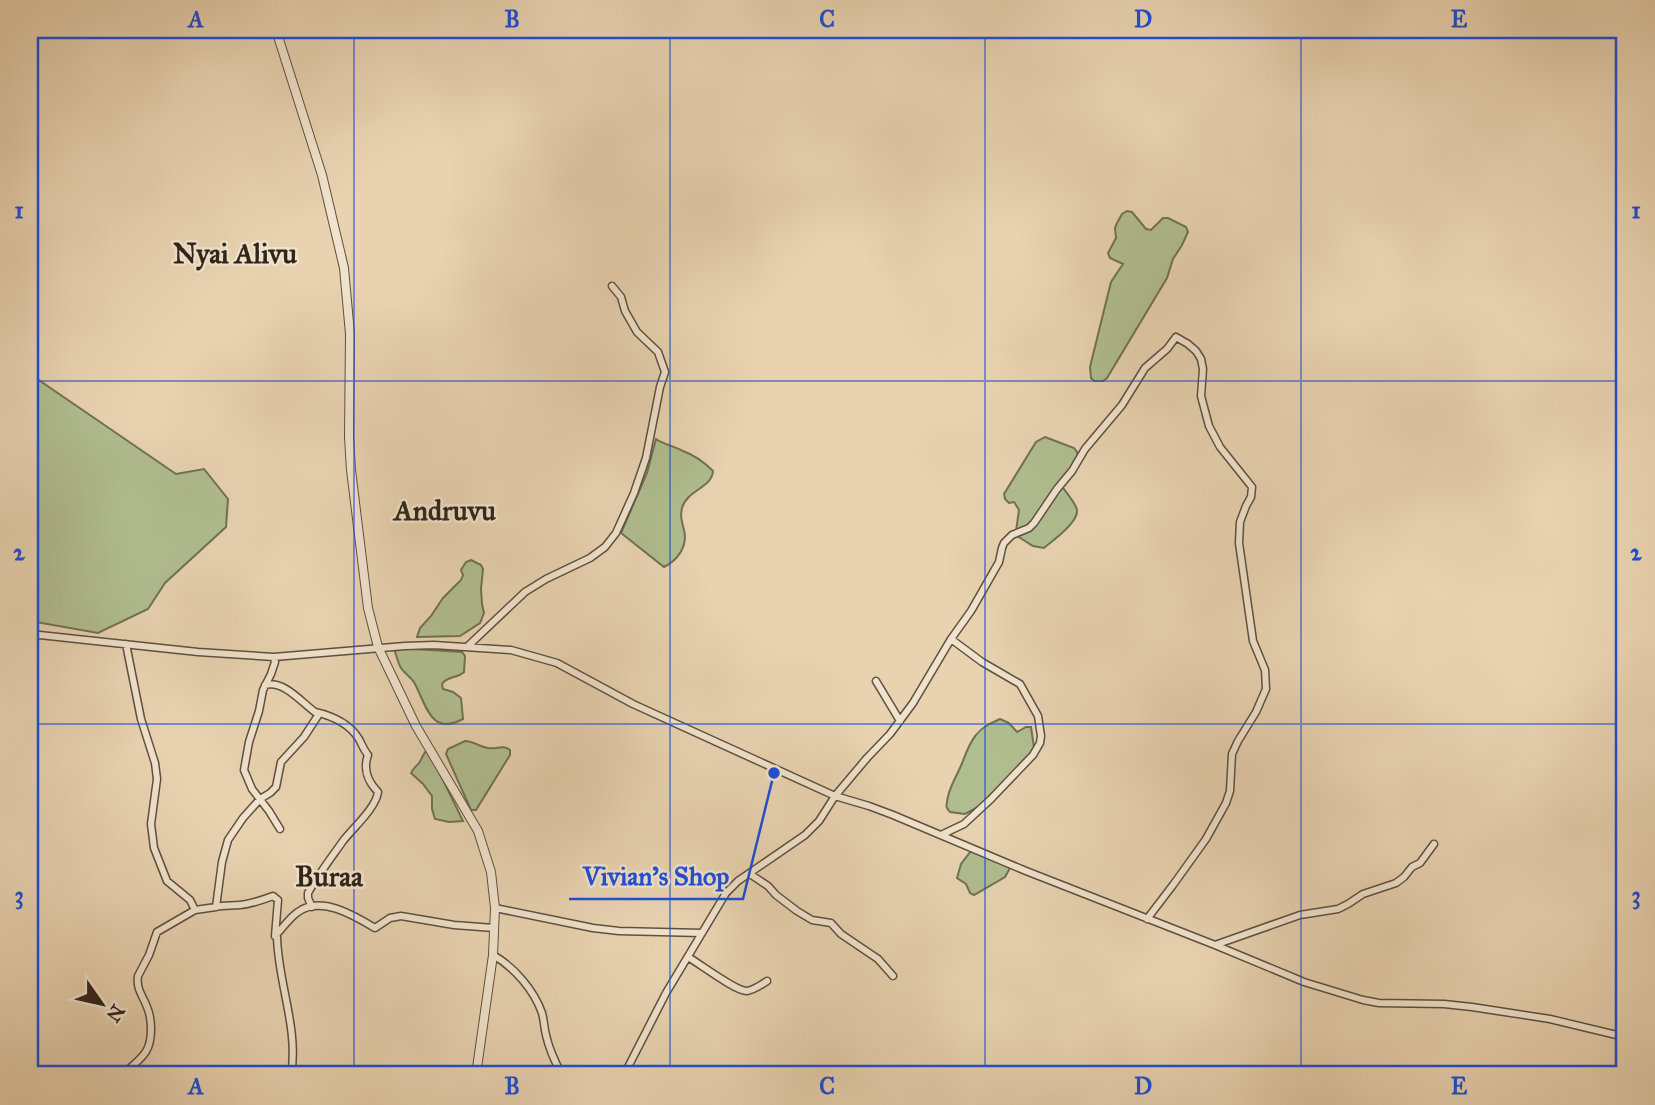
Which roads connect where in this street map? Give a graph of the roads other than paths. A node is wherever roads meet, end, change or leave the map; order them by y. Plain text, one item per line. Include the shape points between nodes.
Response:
1 (276, 30) edge
2 (612, 286) dead end
3 (33, 635) edge
4 (951, 639) junction
5 (126, 644) junction
6 (30, 645) edge
7 (468, 646) junction
8 (378, 647) junction
9 (274, 657) junction
10 (876, 681) dead end
11 (265, 684) junction
12 (318, 714) junction
13 (900, 721) junction
14 (835, 796) junction
15 (260, 799) junction
16 (279, 829) dead end
17 (941, 835) junction
18 (1434, 844) dead end
19 (750, 874) junction
20 (216, 907) junction
21 (312, 907) junction
22 (495, 908) junction
23 (195, 910) junction
24 (1147, 919) junction
25 (494, 928) junction
26 (702, 933) junction
27 (275, 936) junction
28 (1215, 945) junction
29 (493, 955) junction
30 (688, 957) junction
31 (893, 976) dead end
32 (767, 981) dead end
33 (1625, 1037) edge
34 (123, 1075) edge
35 (291, 1075) edge
36 (476, 1075) edge
37 (562, 1075) edge
38 (624, 1075) edge

1 - 8 street via 322,175 344,268 350,334 351,470 368,608
2 - 7 street via 637,332 658,352 665,372 634,493 605,547 525,592
3 - 5 street
3 - 6 street
4 - 13 street
4 - 17 street via 1020,684 1038,716 1041,736 1038,748 991,799 964,824
4 - 24 street via 993,573 1006,540 1037,520 1146,366 1176,337 1188,344 1201,359 1201,396 1209,426 1252,487 1240,522 1239,543 1253,641 1265,670 1266,690 1232,754 1226,803 1206,839
5 - 9 street
5 - 23 street via 155,763 154,848 167,881
7 - 8 street
7 - 14 street via 511,650 557,663 633,704
8 - 9 street
8 - 22 street via 416,726 478,831 491,872
9 - 11 street
10 - 13 street
11 - 12 street via 281,686
11 - 15 street via 244,771
12 - 15 street via 281,762 276,787
12 - 21 street via 337,718 358,738 368,755 365,766 378,795 313,884 307,898
13 - 14 street
14 - 17 street
14 - 19 street via 805,835
15 - 16 street
15 - 20 street via 228,840
17 - 24 street
18 - 28 street via 1396,883 1338,909 1300,915
19 - 26 street via 726,893
19 - 31 street via 797,911 831,923
20 - 23 street
20 - 27 street via 277,897
21 - 25 street via 341,911 375,928 401,916
21 - 27 street via 299,911
22 - 25 street
22 - 26 street via 593,928
23 - 34 street via 158,932 138,976 150,1019 149,1046
24 - 28 street
25 - 29 street
26 - 30 street
27 - 35 street via 292,1038
28 - 33 street via 1304,982 1363,1000 1472,1007
29 - 36 street
29 - 37 street via 503,960 534,996
30 - 32 street via 741,991
30 - 38 street

